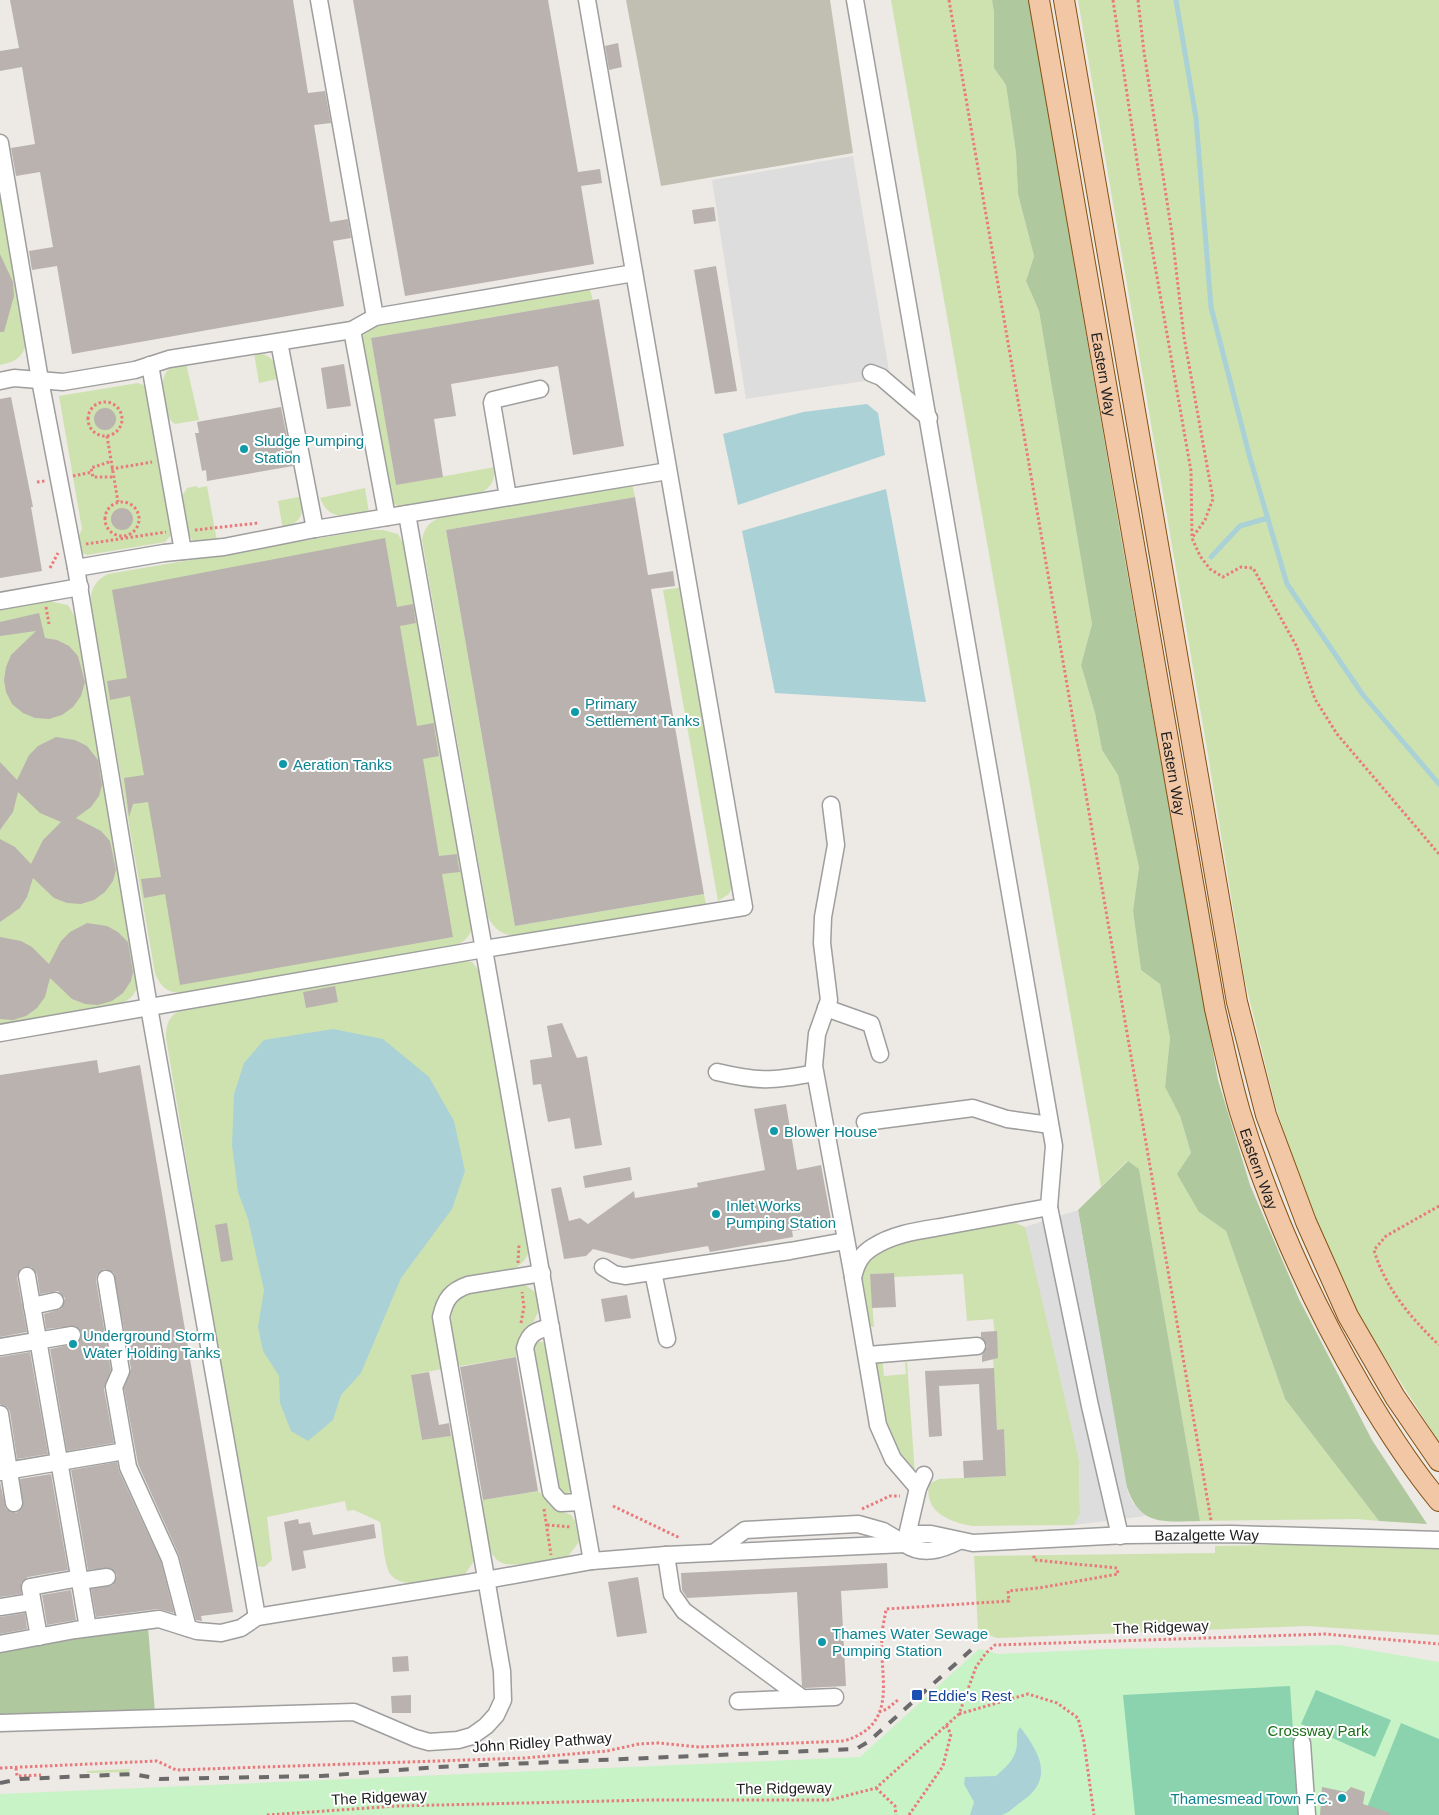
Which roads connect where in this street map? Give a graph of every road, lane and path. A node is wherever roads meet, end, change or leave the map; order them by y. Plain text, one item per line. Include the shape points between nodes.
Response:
1 (320, 0) edge
2 (587, 0) edge
3 (855, 0) edge
4 (949, 0) edge
5 (1039, 0) edge
6 (1064, 0) edge
7 (1113, 0) edge
8 (1138, 0) edge
9 (0, 143) edge
10 (634, 273) junction
11 (375, 317) junction
12 (352, 330) junction
13 (279, 342) junction
14 (150, 365) junction
15 (871, 373) dead end
16 (40, 380) junction
17 (0, 381) edge
18 (540, 389) dead end
19 (929, 418) junction
20 (107, 436) junction
21 (167, 459) junction
22 (109, 462) junction
23 (110, 469) junction
24 (668, 471) junction
25 (112, 477) junction
26 (508, 497) junction
27 (118, 502) junction
28 (408, 514) junction
29 (387, 517) junction
30 (260, 522) dead end
31 (316, 529) junction
32 (180, 531) junction
33 (1192, 538) junction
34 (72, 546) junction
35 (183, 551) junction
36 (50, 568) dead end
37 (76, 568) junction
38 (80, 587) junction
39 (0, 601) edge
40 (45, 604) dead end
41 (49, 624) dead end
42 (831, 805) dead end
43 (1439, 854) edge
44 (1215, 877) junction
45 (1192, 881) junction
46 (484, 949) junction
47 (149, 1007) junction
48 (826, 1008) junction
49 (0, 1033) edge
50 (880, 1054) dead end
51 (717, 1072) dead end
52 (815, 1073) junction
53 (865, 1122) dead end
54 (1050, 1125) junction
55 (1439, 1206) edge
56 (1049, 1208) junction
57 (519, 1240) dead end
58 (846, 1241) junction
59 (603, 1267) dead end
60 (653, 1272) junction
61 (542, 1273) junction
62 (27, 1276) dead end
63 (520, 1277) junction
64 (853, 1278) junction
65 (106, 1279) dead end
66 (54, 1301) dead end
67 (32, 1306) junction
68 (551, 1327) junction
69 (520, 1330) dead end
70 (72, 1335) dead end
71 (667, 1339) dead end
72 (38, 1340) junction
73 (1439, 1345) edge
74 (977, 1346) dead end
75 (0, 1347) edge
76 (868, 1355) junction
77 (0, 1414) edge
78 (125, 1450) junction
79 (1439, 1461) edge
80 (59, 1462) junction
81 (5, 1471) edge
82 (543, 1500) dead end
83 (1439, 1501) edge
84 (581, 1502) junction
85 (14, 1503) dead end
86 (613, 1506) dead end
87 (1231, 1534) junction
88 (1120, 1536) junction
89 (681, 1539) dead end
90 (1439, 1540) edge
91 (905, 1544) junction
92 (666, 1555) junction
93 (1034, 1556) dead end
94 (592, 1561) junction
95 (553, 1568) junction
96 (106, 1577) dead end
97 (80, 1580) junction
98 (486, 1580) junction
99 (32, 1602) junction
100 (0, 1607) edge
101 (256, 1616) junction
102 (88, 1628) junction
103 (188, 1628) junction
104 (39, 1637) junction
105 (0, 1644) edge
106 (1439, 1644) edge
107 (835, 1697) dead end
108 (802, 1698) junction
109 (899, 1699) dead end
110 (738, 1702) dead end
111 (879, 1713) junction
112 (959, 1714) junction
113 (0, 1723) edge
114 (946, 1725) junction
115 (1302, 1743) dead end
116 (0, 1768) edge
117 (16, 1768) junction
118 (41, 1775) dead end
119 (876, 1788) junction
120 (350, 1809) junction
121 (267, 1815) edge
122 (350, 1815) edge
123 (896, 1815) edge
124 (909, 1815) edge
125 (1094, 1815) edge
126 (1307, 1815) edge

1 - 11 street
2 - 10 street
3 - 19 street
4 - 87 path via 1211,1524
5 - 45 main road, Eastern Way
6 - 44 main road, Eastern Way
7 - 33 path via 1139,174 1191,470
8 - 33 path via 1184,337 1213,499 1205,520
9 - 16 street
10 - 11 street
10 - 24 street
11 - 12 street
12 - 13 street
12 - 29 street
13 - 14 street
13 - 31 street
14 - 16 street via 63,382
14 - 21 street
15 - 19 street via 881,377
16 - 17 street via 14,378
16 - 34 street
18 - 26 street via 493,400
19 - 54 street
20 - 20 path via 93,431 88,422 93,407 102,402 117,407 121,417 116,432
20 - 22 path
21 - 23 path
21 - 32 street
22 - 23 path
22 - 25 path via 91,468 93,477
23 - 25 path
24 - 26 street
24 - 46 street via 744,907
25 - 27 path
26 - 28 street
27 - 27 path via 130,504 139,516 133,531 124,535 114,533 105,521 107,511
28 - 29 street
28 - 46 street
29 - 31 street
30 - 32 path
31 - 35 street via 224,547
32 - 34 path
32 - 35 street
33 - 43 path via 1210,569 1223,577 1241,567 1253,568 1297,647 1315,699 1337,734
34 - 36 path via 60,548
34 - 37 street
35 - 37 street
37 - 38 street
38 - 39 street
38 - 47 street
40 - 41 path
42 - 48 street via 836,845 823,917 822,943 829,1000
44 - 45 street
44 - 79 main road, Eastern Way via 1237,1002 1266,1115 1306,1222 1348,1316 1395,1397
45 - 83 main road, Eastern Way via 1215,1009 1240,1110 1288,1244 1335,1341 1383,1424
46 - 47 street
46 - 61 street
47 - 49 street
47 - 101 street
48 - 50 street via 871,1024
48 - 52 street via 817,1034
51 - 52 street via 751,1080 776,1081
52 - 58 street
53 - 54 street via 973,1108 1007,1119
54 - 56 street via 1054,1146
55 - 73 path via 1386,1236 1374,1250 1380,1272 1401,1304
56 - 64 street via 913,1232 887,1240 861,1257
56 - 88 street
57 - 63 path
58 - 60 street
58 - 64 street
59 - 60 street via 625,1276
60 - 71 street
61 - 63 street
61 - 68 street
62 - 67 street
63 - 69 path via 524,1307
63 - 98 street via 457,1289 444,1304 442,1317
64 - 76 street
65 - 78 street via 121,1371 114,1386
66 - 67 street
67 - 72 street
68 - 84 street
68 - 84 street via 532,1333 525,1348 551,1492 561,1503
70 - 72 street
72 - 75 street
72 - 80 street
74 - 76 street
76 - 91 street via 878,1425 884,1442 893,1459 921,1481
77 - 81 street
78 - 80 street
78 - 103 street via 131,1475 173,1567
80 - 81 street
80 - 97 street
81 - 85 street
82 - 95 path
84 - 94 street
86 - 89 path
87 - 88 street, Bazalgette Way
87 - 90 street, Bazalgette Way
88 - 91 street, Bazalgette Way via 966,1542 941,1550 922,1551
91 - 92 street, Bazalgette Way
92 - 94 street, Bazalgette Way
92 - 108 street via 672,1594 684,1611
93 - 111 path, John Ridley Pathway via 1034,1560 1117,1568 1118,1574 1008,1591 1009,1601 886,1609 882,1637 884,1697
94 - 95 street, Bazalgette Way
95 - 98 street, Bazalgette Way
96 - 97 street
97 - 99 street via 30,1587
97 - 102 street
98 - 101 street, Bazalgette Way
98 - 113 street via 502,1671 503,1700 486,1726 465,1738 429,1742 354,1712
99 - 100 street
99 - 104 street
101 - 103 street via 241,1628 221,1633
102 - 103 street via 159,1619
102 - 104 street
104 - 105 street
106 - 112 path, The Ridgeway via 1325,1634 995,1645 976,1667
107 - 108 street
108 - 110 street
109 - 111 path
111 - 117 path, John Ridley Pathway via 863,1733 844,1741 699,1746 652,1743 607,1751 524,1758 176,1770 157,1761
112 - 114 path, The Ridgeway
112 - 125 path via 1028,1694 1057,1703 1078,1718
114 - 119 path, The Ridgeway
114 - 124 path via 951,1734 943,1766
115 - 126 street
116 - 117 path, John Ridley Pathway
117 - 118 path via 18,1776
119 - 120 path, The Ridgeway via 830,1800 652,1800
119 - 123 path via 895,1806
120 - 121 path, The Ridgeway
120 - 122 path

